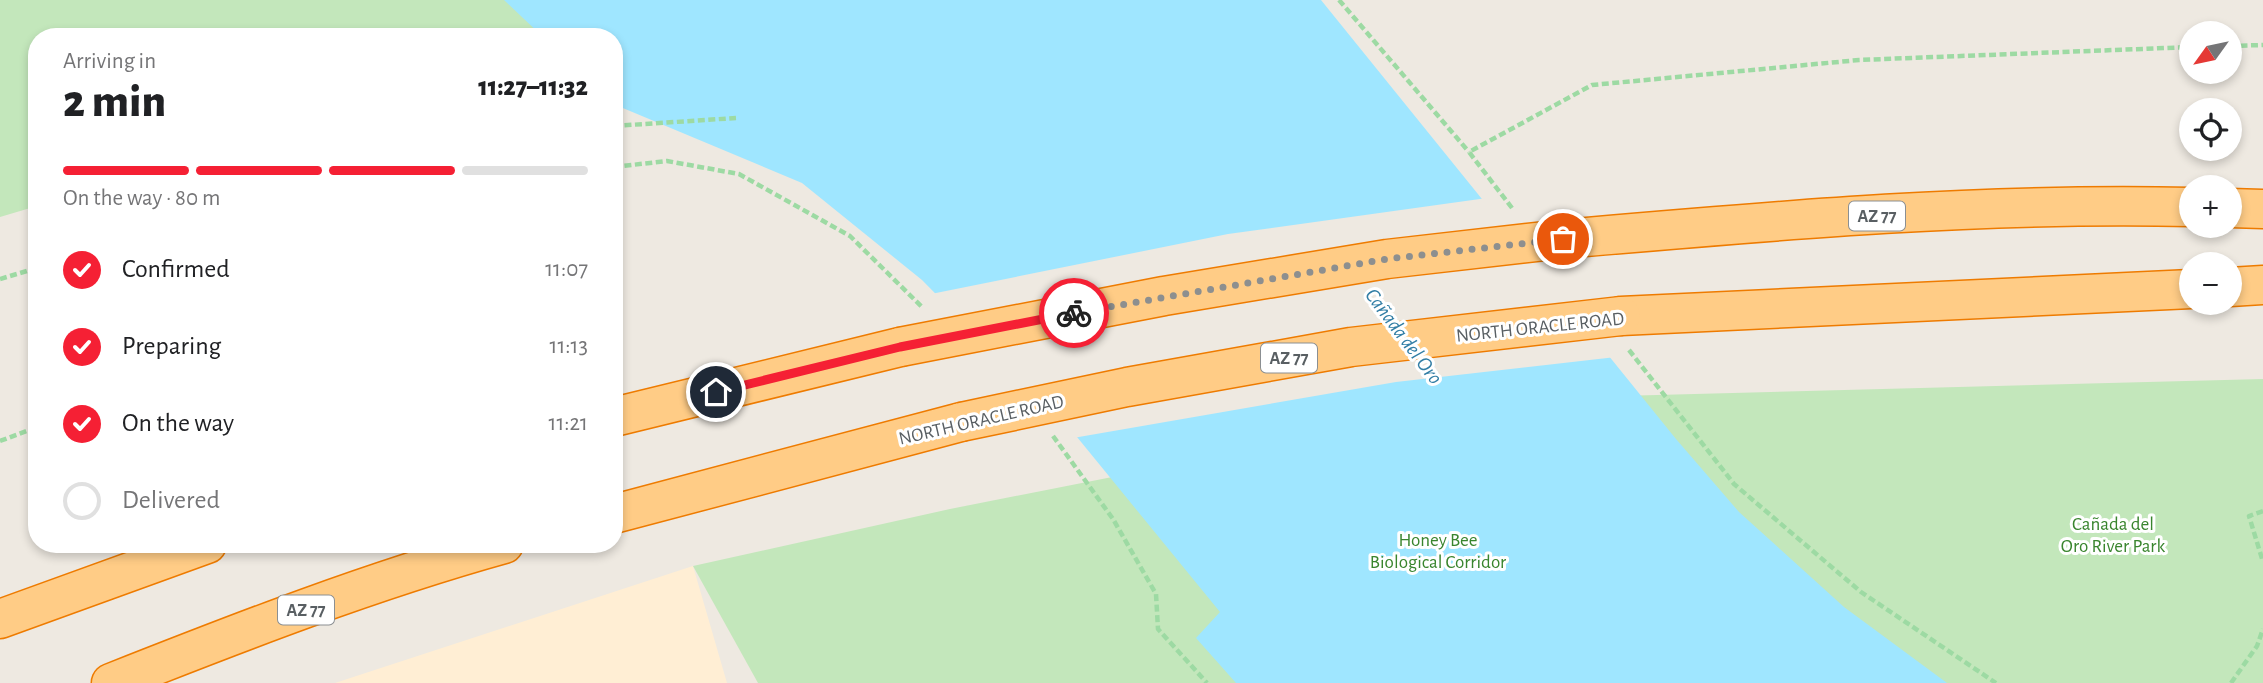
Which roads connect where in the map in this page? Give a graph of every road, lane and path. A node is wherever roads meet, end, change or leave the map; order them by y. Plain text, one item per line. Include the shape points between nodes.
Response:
1 (1339, 0) edge
2 (2263, 45) edge
3 (2242, 46) edge
4 (2179, 47) edge
5 (736, 118) dead end
6 (623, 125) edge
7 (1469, 152) junction
8 (2179, 207) edge
9 (2242, 208) edge
10 (2263, 209) edge
11 (1516, 213) dead end
12 (28, 271) edge
13 (0, 279) edge
14 (2263, 285) edge
15 (2242, 286) edge
16 (2179, 290) edge
17 (1624, 332) junction
18 (623, 415) edge
19 (28, 430) edge
20 (0, 441) edge
21 (2263, 511) edge
22 (623, 512) edge
23 (183, 553) edge
24 (471, 553) edge
25 (2263, 562) edge
26 (0, 619) edge
27 (2263, 629) edge
28 (111, 683) edge
29 (1996, 683) edge
30 (2231, 683) edge

1 - 7 path
2 - 3 path
4 - 7 path via 1859,60 1592,85
5 - 6 path
7 - 11 path
8 - 18 highway, AZ 77, bridge via 2080,204 1741,223 1374,261 900,347
9 - 10 highway
12 - 13 path
14 - 15 highway
16 - 17 highway, NORTH ORACLE ROAD / AZ 77
17 - 22 highway, NORTH ORACLE ROAD / AZ 77, bridge via 1351,347 1127,387 961,422
17 - 29 path via 1734,484 1861,592
19 - 20 path
21 - 25 path via 2249,516
23 - 26 highway
24 - 28 highway, AZ 77
27 - 30 path via 2258,646

